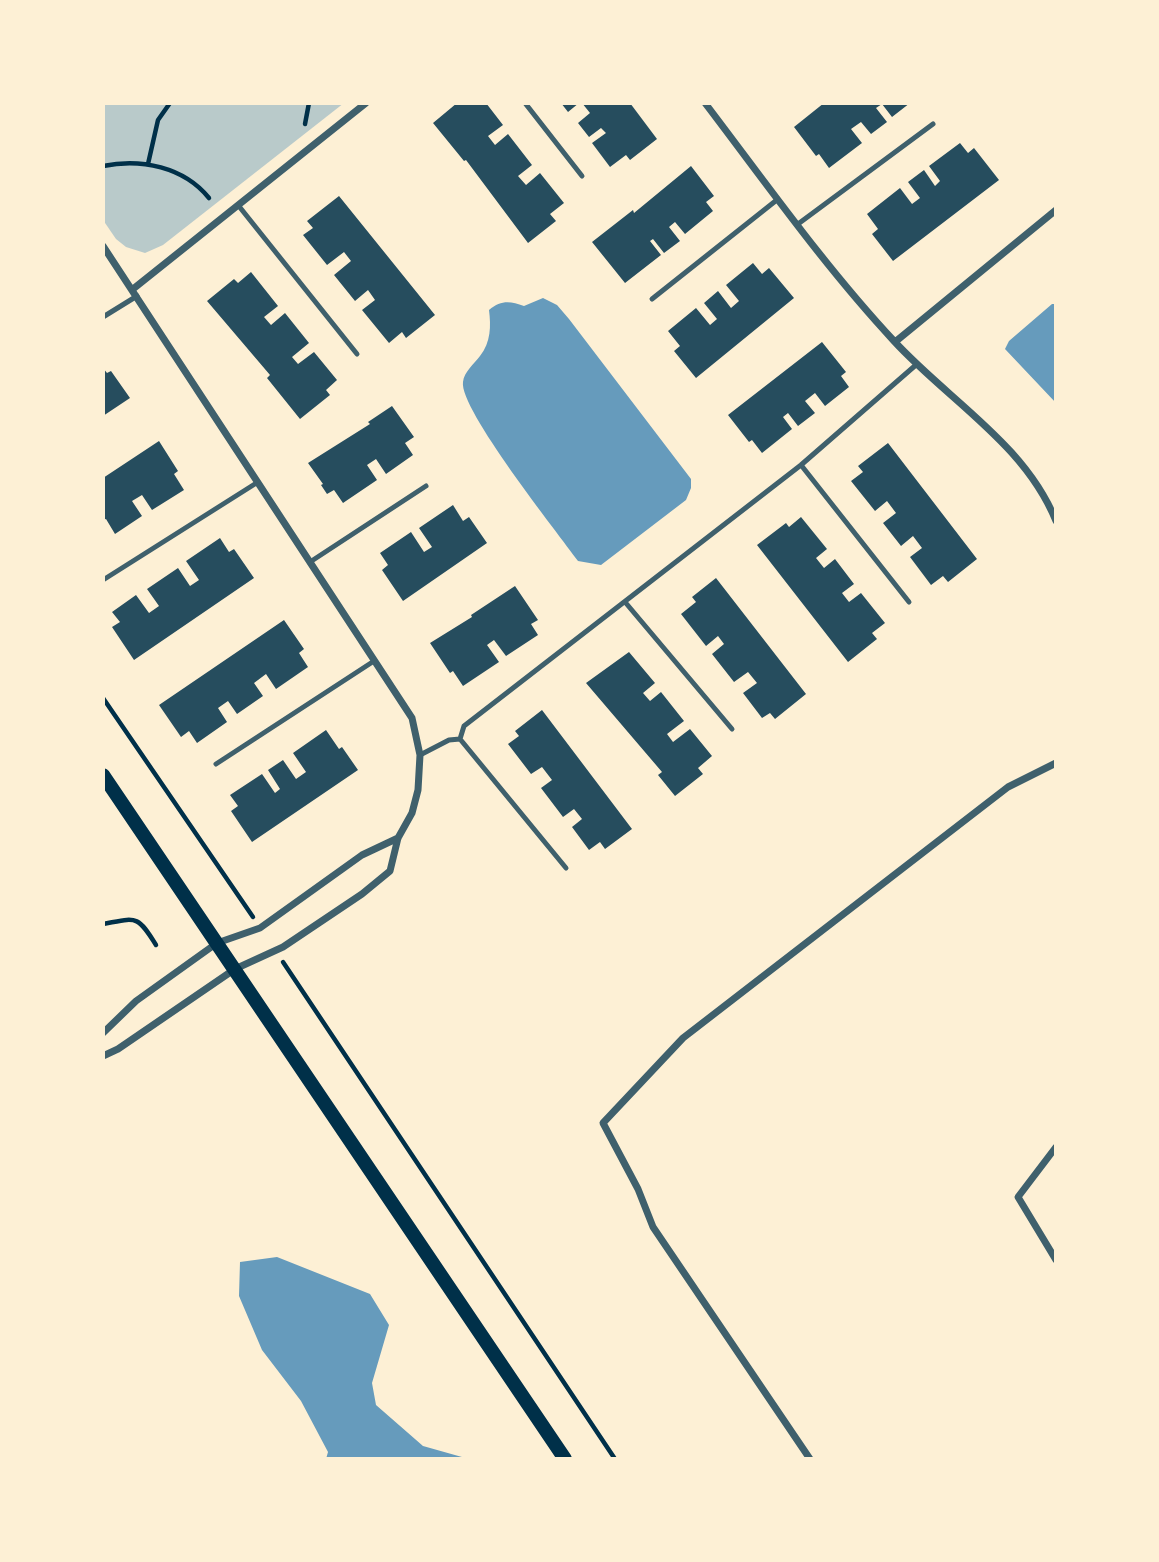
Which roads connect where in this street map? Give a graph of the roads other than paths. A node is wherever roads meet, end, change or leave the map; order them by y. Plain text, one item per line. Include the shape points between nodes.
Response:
1 (366, 103) edge
2 (525, 103) edge
3 (705, 103) edge
4 (933, 124) dead end
5 (582, 176) dead end
6 (778, 199) junction
7 (238, 205) junction
8 (1056, 210) edge
9 (798, 223) junction
10 (103, 246) edge
11 (135, 292) junction
12 (652, 299) dead end
13 (103, 317) edge
14 (895, 342) junction
15 (357, 354) dead end
16 (917, 363) junction
17 (801, 465) junction
18 (258, 482) junction
19 (426, 486) dead end
20 (1056, 521) edge
21 (310, 562) junction
22 (103, 580) edge
23 (625, 602) junction
24 (909, 602) dead end
25 (374, 661) junction
26 (732, 729) dead end
27 (460, 739) junction
28 (420, 755) junction
29 (1056, 763) edge
30 (216, 764) dead end
31 (103, 775) edge
32 (398, 838) junction
33 (566, 869) dead end
34 (217, 943) junction
35 (234, 969) junction
36 (103, 1033) edge
37 (103, 1056) edge
38 (1056, 1147) edge
39 (1056, 1260) edge
40 (565, 1459) edge
41 (810, 1459) edge

1 - 7 street
2 - 5 lane
3 - 6 street
4 - 9 lane
6 - 9 street
6 - 12 lane
7 - 11 street
7 - 15 lane
8 - 14 street
9 - 14 street
10 - 11 street
11 - 13 lane
11 - 18 street
14 - 16 street
16 - 17 lane
16 - 20 street via 1018,458
17 - 23 lane
17 - 24 lane
18 - 21 street
18 - 22 lane
19 - 21 lane
21 - 25 street
23 - 26 lane
23 - 27 lane via 464,726
25 - 28 street via 412,718
25 - 30 lane
27 - 28 lane
27 - 33 lane
28 - 32 street via 412,813
29 - 41 street via 1008,787 684,1038 603,1123 653,1227
31 - 34 main road
32 - 34 street via 362,855 260,928
32 - 35 street via 390,872 275,950
34 - 35 main road
34 - 36 street via 136,1001
35 - 37 street
35 - 40 main road
38 - 39 street via 1018,1197

